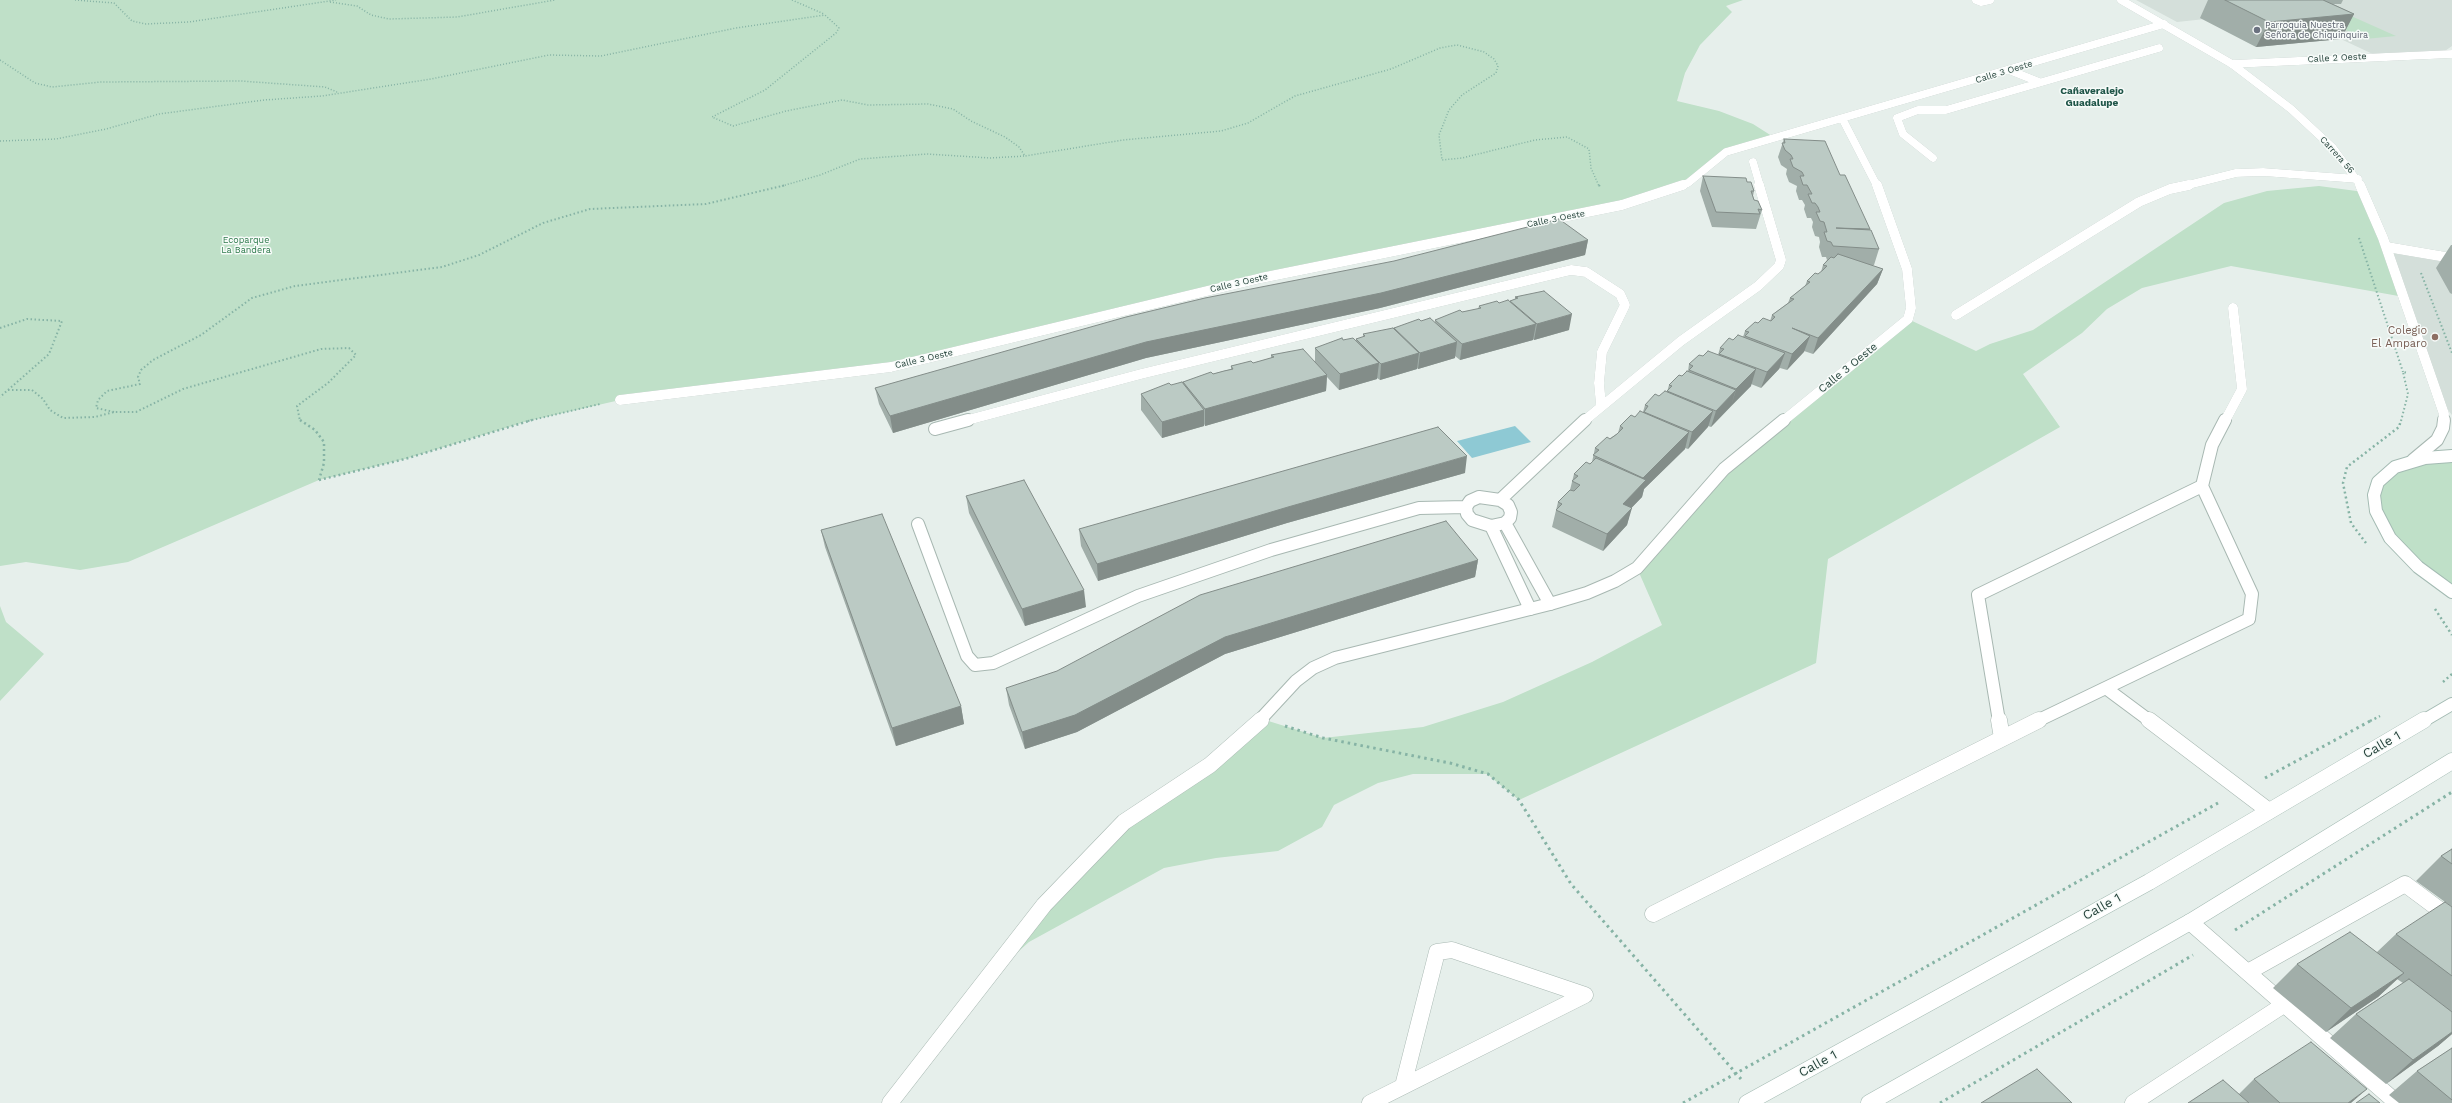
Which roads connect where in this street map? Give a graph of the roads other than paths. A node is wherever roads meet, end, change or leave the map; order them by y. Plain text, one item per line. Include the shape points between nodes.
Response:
1 (1976, 0) edge
2 (1990, 0) edge
3 (2121, 0) edge
4 (2164, 24) junction
5 (2159, 48) dead end
6 (2452, 54) edge
7 (2232, 64) junction
8 (2009, 70) junction
9 (2039, 82) junction
10 (1843, 120) junction
11 (1933, 158) dead end
12 (1753, 162) dead end
13 (2358, 180) junction
14 (2387, 247) junction
15 (2452, 258) edge
16 (2233, 308) dead end
17 (1956, 315) dead end
18 (620, 400) road end
19 (2440, 400) junction
20 (1601, 405) junction
21 (2452, 415) edge
22 (935, 429) dead end
23 (2452, 456) edge
24 (2413, 460) junction
25 (2202, 486) junction
26 (1500, 500) junction
27 (1466, 507) junction
28 (1505, 523) junction
29 (918, 524) dead end
30 (1491, 526) junction
31 (2449, 591) edge
32 (1550, 604) junction
33 (1530, 608) junction
34 (2107, 689) junction
35 (2452, 704) edge
36 (2002, 738) junction
37 (2452, 760) edge
38 (2269, 812) junction
39 (1653, 914) dead end
40 (2452, 920) edge
41 (2190, 922) junction
42 (2248, 972) junction
43 (2285, 1004) junction
44 (1403, 1086) junction
45 (1754, 1101) edge
46 (890, 1103) edge
47 (1370, 1103) edge
48 (1869, 1103) edge
49 (2133, 1103) edge
50 (2397, 1103) edge

1 - 2 street
3 - 4 street, Carrera 56
4 - 7 street, Carrera 56
4 - 8 street, Calle 3 Oeste
5 - 9 street
6 - 7 street, Calle 2 Oeste
7 - 13 street, Carrera 56 via 2291,109 2332,148
8 - 9 street
8 - 10 street, Calle 3 Oeste
9 - 11 street via 1946,110 1918,110 1897,118 1903,134
10 - 18 street, Calle 3 Oeste via 1726,152 1688,183 1622,205 1261,278 891,367
10 - 32 street, Calle 3 Oeste via 1874,177 1907,269 1911,308 1908,319 1724,469 1637,568 1587,593
12 - 20 street via 1781,260 1779,266 1758,286 1681,341
13 - 14 street, Carrera 56
13 - 17 street via 2263,172 2236,173 2170,189 2139,202
14 - 15 street
14 - 19 street, Carrera 56
16 - 25 street via 2242,389 2212,445
19 - 21 street, Carrera 56
19 - 24 street, Carrera 56 via 2444,414 2440,434 2427,451
20 - 22 street via 1599,383 1602,352 1625,305 1620,294 1586,272 1571,270 1141,374
20 - 26 street
23 - 24 street
24 - 31 street via 2395,467 2378,482 2374,495 2376,511 2384,528 2398,547 2418,567
25 - 34 street via 2252,594 2249,619
25 - 36 street via 1978,595
26 - 27 street via 1479,497 1470,501
26 - 28 street via 1508,505 1511,512
27 - 29 street via 1419,508 1271,550 1138,596 993,663 975,665 967,656
27 - 30 street via 1467,514 1472,520
28 - 30 street
28 - 32 street
30 - 33 street
32 - 33 street
33 - 46 street via 1335,658 1313,668 1296,681 1262,719 1210,765 1119,827 1044,905
34 - 36 street
34 - 38 street
35 - 38 street, Calle 1
36 - 39 street
37 - 41 street
38 - 45 street, Calle 1 via 2149,882
40 - 42 street via 2404,884
41 - 42 street
41 - 48 street
42 - 43 street
43 - 49 street
43 - 50 street
44 - 44 street via 1437,952 1452,950 1585,995
44 - 47 street

